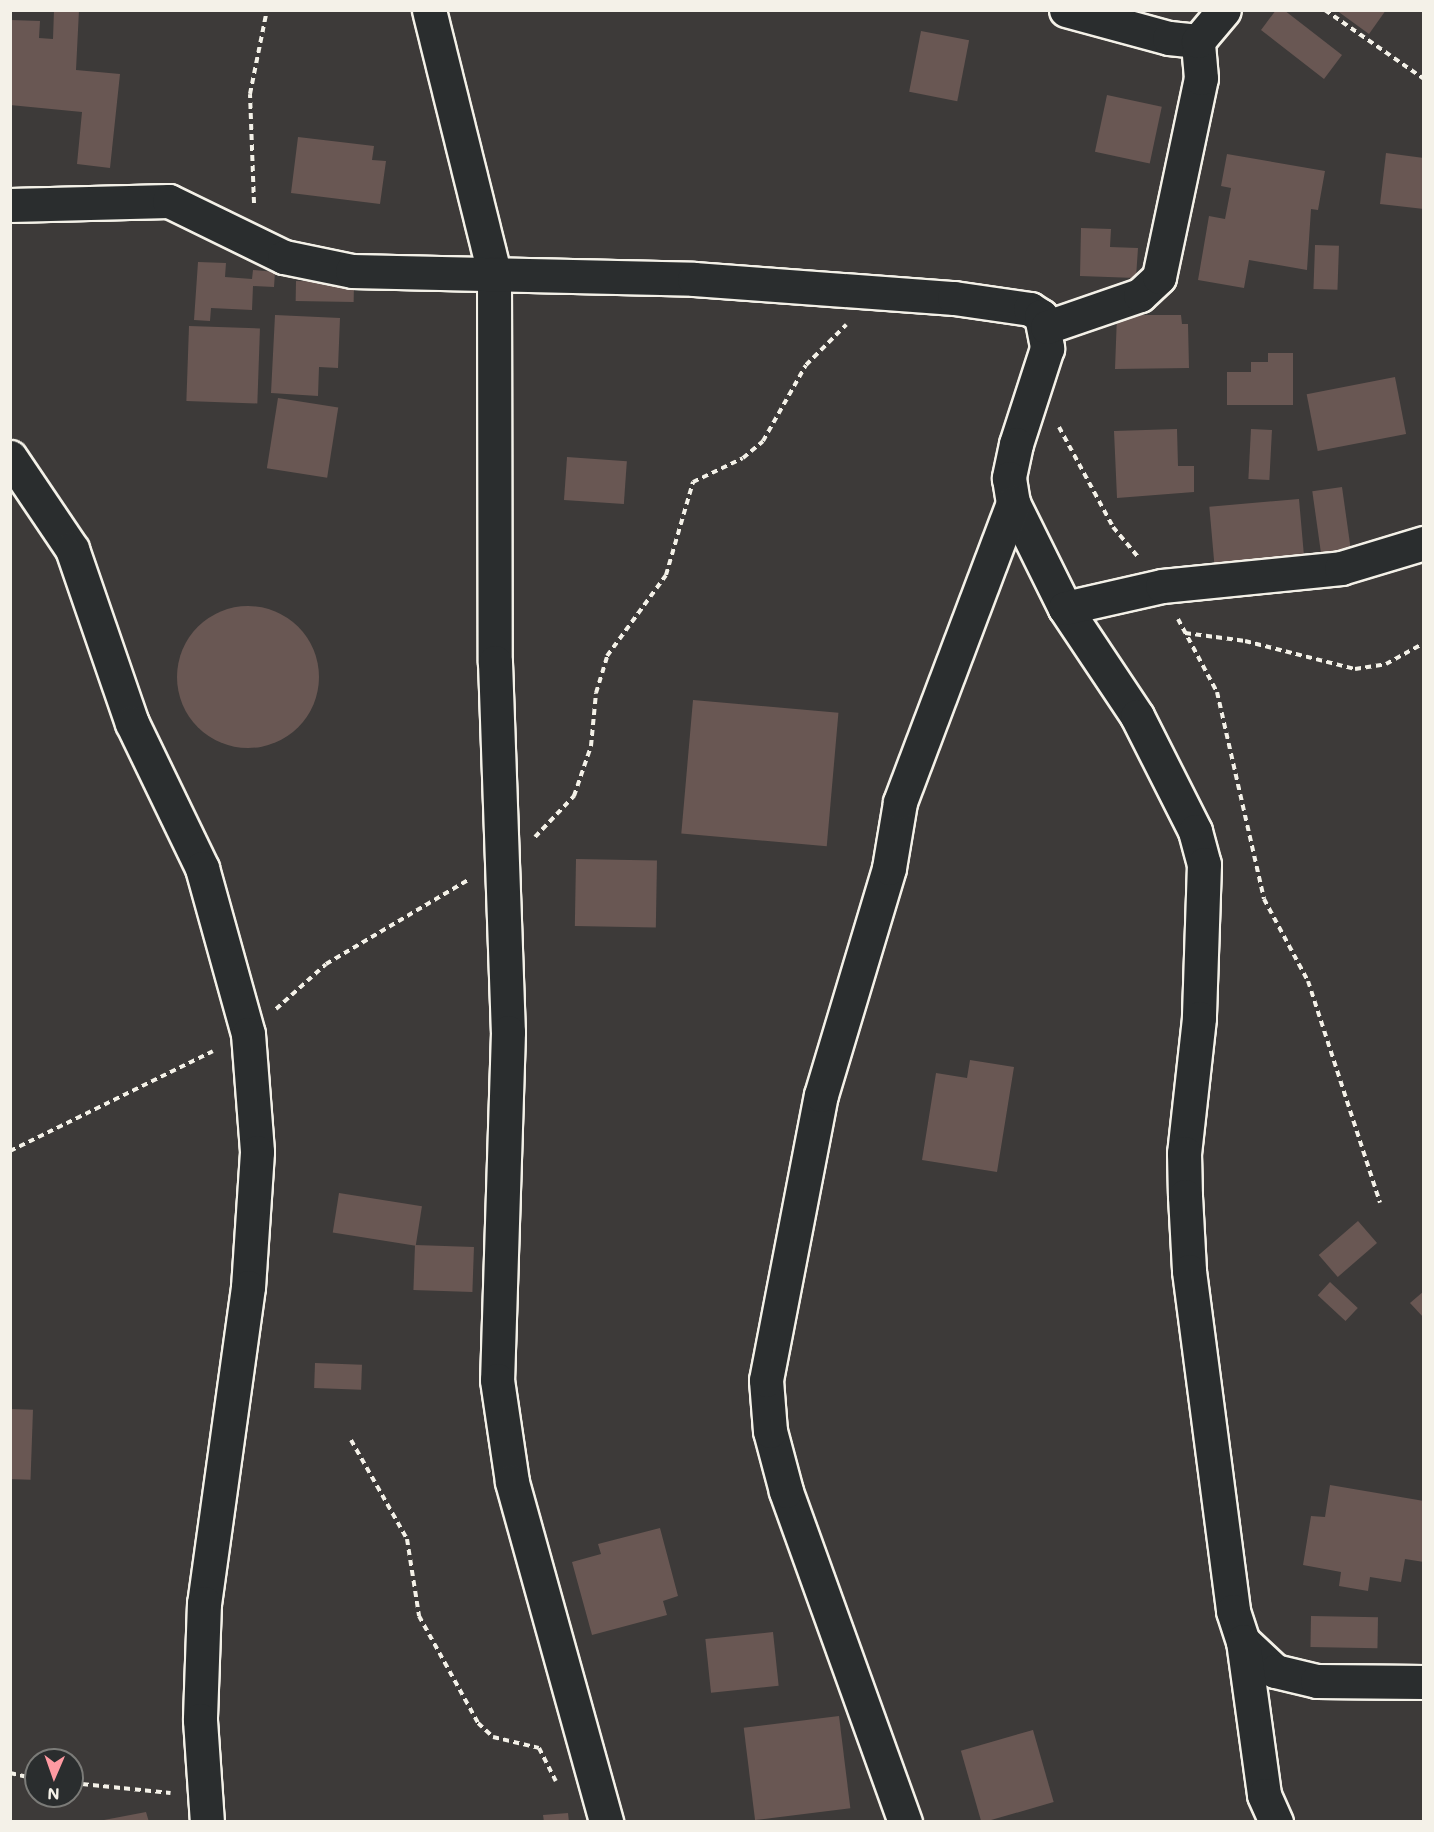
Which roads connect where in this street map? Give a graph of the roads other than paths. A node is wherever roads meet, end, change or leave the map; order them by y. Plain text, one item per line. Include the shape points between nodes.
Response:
1 (429, 10) edge
2 (1066, 10) edge
3 (1224, 10) edge
4 (1198, 40) junction
5 (10, 205) edge
6 (494, 273) junction
7 (1047, 327) junction
8 (10, 457) edge
9 (1013, 503) junction
10 (1424, 543) edge
11 (1065, 608) junction
12 (1243, 1641) junction
13 (1424, 1682) edge
14 (205, 1809) edge
15 (606, 1821) edge
16 (905, 1821) edge
17 (1276, 1821) edge

1 - 6 street
2 - 4 street
3 - 4 street
4 - 7 street via 1201,78 1159,277 1140,295
5 - 6 street via 169,201 284,257 352,271
6 - 7 street via 694,279 1016,306 1037,313
6 - 15 street via 495,662 508,1032 497,1380 512,1482
7 - 9 street via 1047,348 1034,381 1009,478
8 - 14 street via 72,549 132,723 202,868 248,1034 257,1152 248,1287 204,1603
9 - 11 street
9 - 16 street via 900,802 889,868 821,1095 766,1380 770,1431 786,1491
10 - 11 street via 1296,575 1162,586
11 - 12 street via 1137,716 1195,831 1204,864 1200,1018 1184,1153 1185,1196 1217,1503 1233,1611
12 - 13 street via 1275,1671 1289,1676
12 - 17 street via 1264,1795

